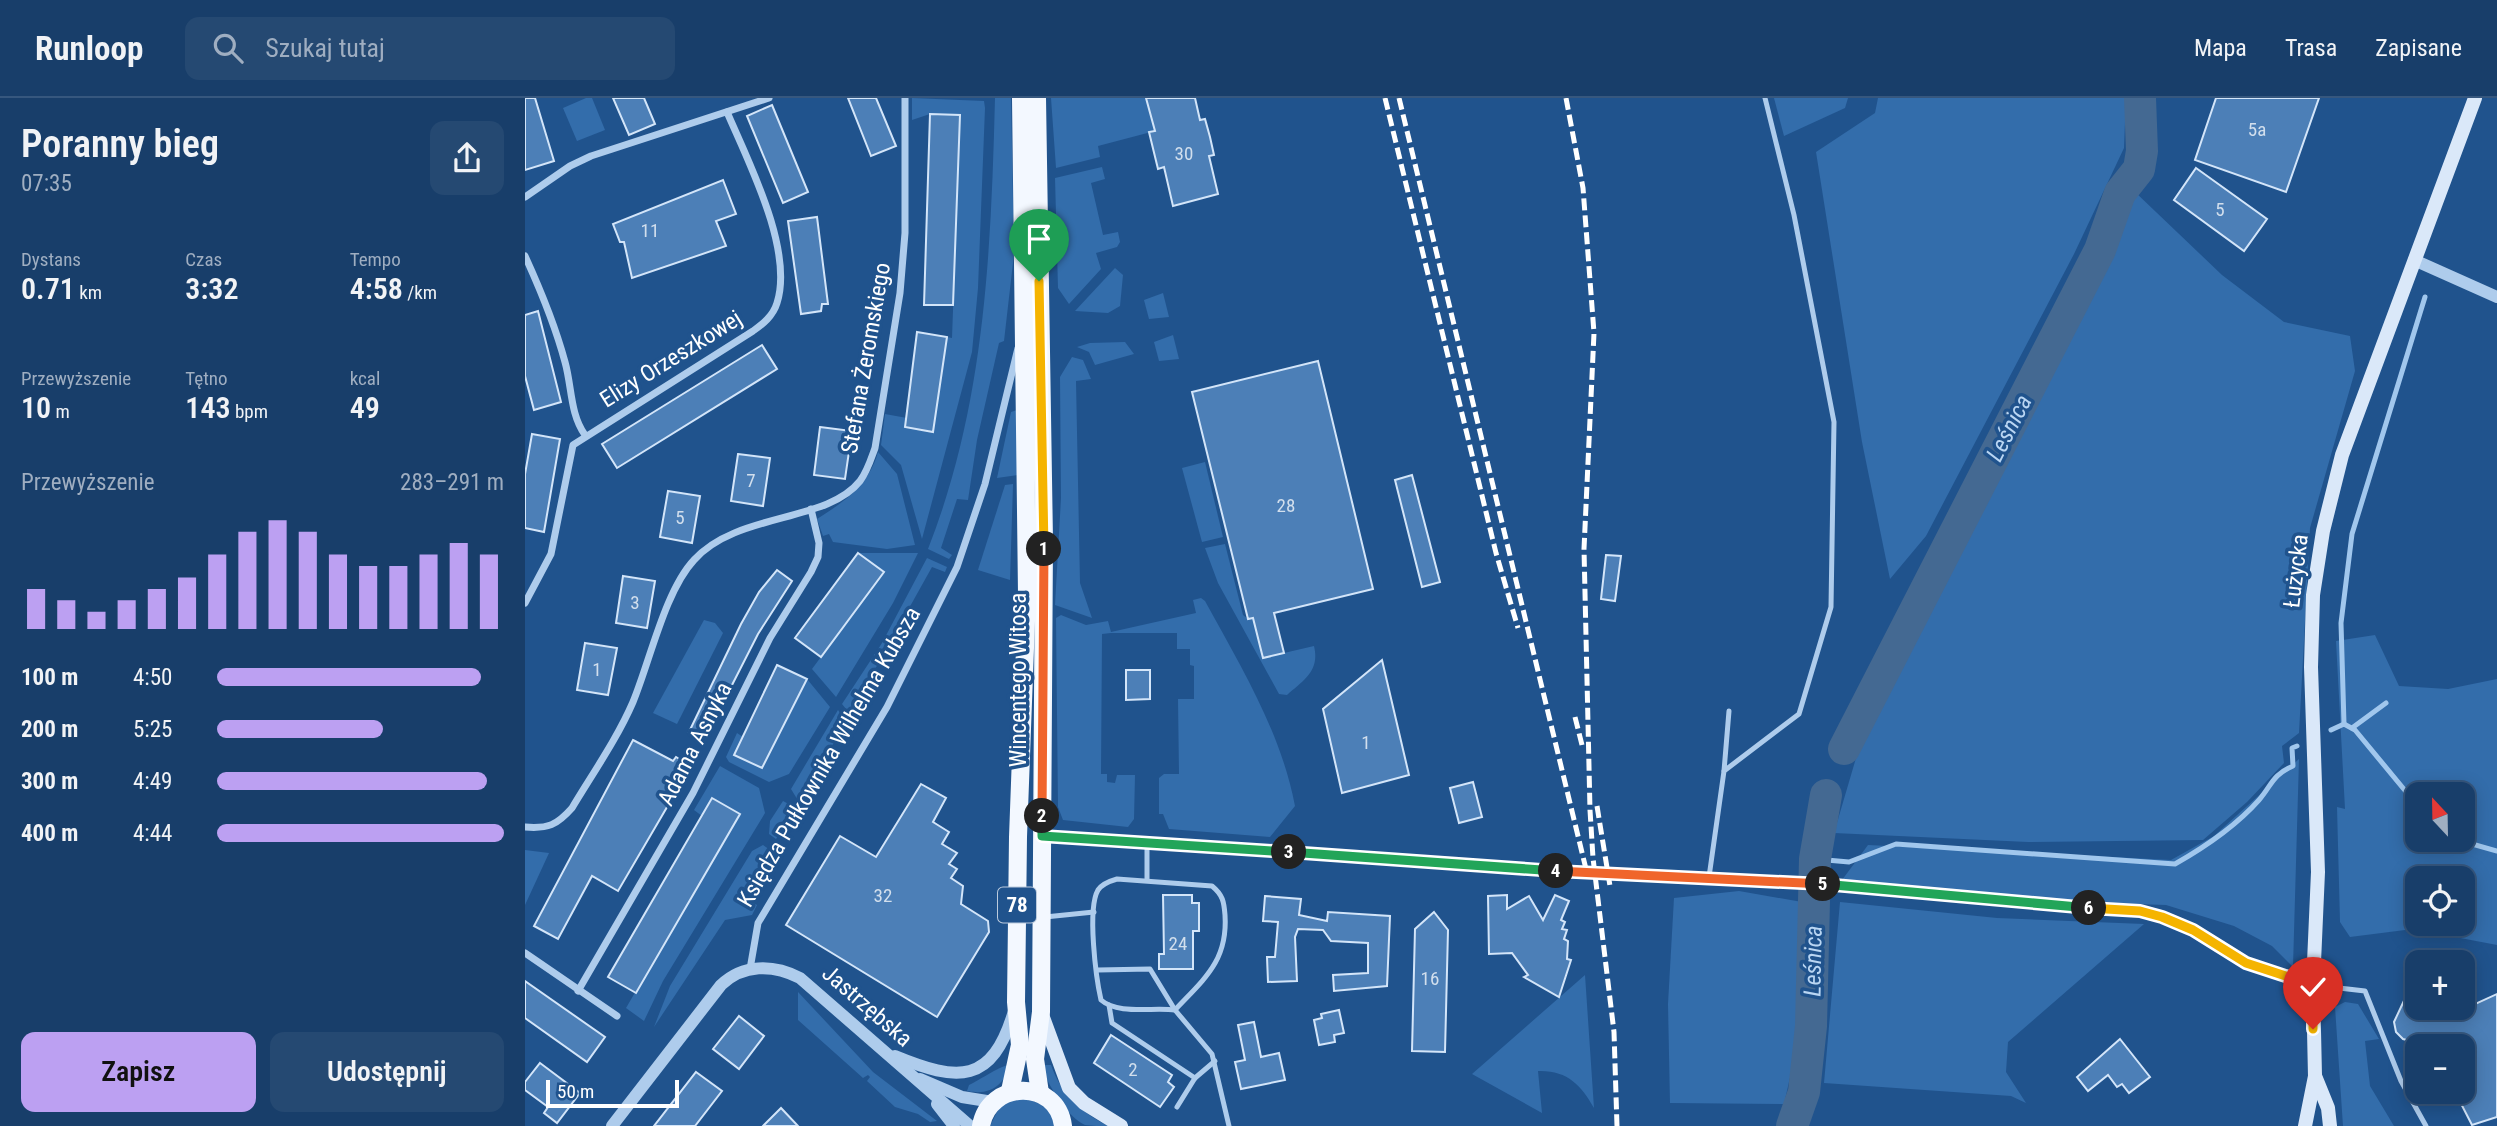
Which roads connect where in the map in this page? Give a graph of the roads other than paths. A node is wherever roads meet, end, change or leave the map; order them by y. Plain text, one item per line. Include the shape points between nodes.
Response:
1 (769, 98) edge
2 (905, 98) edge
3 (1021, 98) edge
4 (1037, 98) edge
5 (1765, 98) edge
6 (2475, 98) edge
7 (727, 112) junction
8 (525, 197) edge
9 (525, 256) edge
10 (2414, 260) junction
11 (2497, 297) edge
12 (1024, 325) junction
13 (585, 435) junction
14 (811, 509) junction
15 (525, 603) edge
16 (1729, 711) dead end
17 (1724, 771) junction
18 (525, 827) edge
19 (1042, 836) junction
20 (1147, 844) junction
21 (1567, 872) joint
22 (1709, 877) junction
23 (1147, 879) junction
24 (1094, 912) junction
25 (1042, 917) junction
26 (525, 953) edge
27 (750, 968) junction
28 (1098, 971) junction
29 (2313, 985) junction
30 (578, 991) junction
31 (1016, 1002) junction
32 (1109, 1005) junction
33 (1175, 1010) junction
34 (1041, 1012) junction
35 (617, 1016) dead end
36 (881, 1051) junction
37 (1215, 1061) junction
38 (911, 1075) junction
39 (2315, 1076) junction
40 (1195, 1078) junction
41 (1010, 1091) junction
42 (929, 1093) junction
43 (1039, 1093) junction
44 (993, 1102) junction
45 (1177, 1107) dead end
46 (1065, 1125) edge
47 (612, 1126) edge
48 (954, 1126) edge
49 (970, 1126) edge
50 (981, 1126) edge
51 (1121, 1126) edge
52 (1229, 1126) edge
53 (2305, 1126) edge
54 (2330, 1126) edge
55 (2426, 1126) edge

1 - 7 street
2 - 14 street, Stefana Żeromskiego via 900,293 875,448 860,482 846,494
3 - 12 main road, Wincentego Witosa / 78
4 - 19 main road, Wincentego Witosa / 78 via 1044,541
5 - 17 lane via 1794,215 1834,422 1831,607 1799,714
6 - 10 main road, Łużycka
7 - 8 street via 591,156
7 - 13 street, Elizy Orzeszkowej via 771,217 778,302 753,331
9 - 13 street via 550,310 575,415
10 - 11 street
10 - 29 main road, Łużycka via 2343,454 2323,531 2313,595 2311,667 2319,872
12 - 27 street, Księdza Pułkownika Wilhelma Kubsza via 985,484 947,589 887,707 758,923
12 - 31 main road, Wincentego Witosa / 78 via 1027,594
13 - 15 street via 573,445 551,554
14 - 18 street, Stefana Żeromskiego via 735,531 694,559 680,578 619,728 572,808 547,829
14 - 30 street, Adama Asnyka via 819,543 811,572 770,638 693,793
16 - 17 lane
17 - 22 lane
19 - 20 street
19 - 25 main road, Wincentego Witosa / 78
20 - 21 street
20 - 23 lane
21 - 22 lane
22 - 29 street via 2140,911 2193,930 2246,963
23 - 24 lane via 1117,879 1101,887
23 - 33 lane via 1212,887 1224,900 1225,942 1216,967
24 - 25 lane
24 - 28 lane
25 - 34 main road, Wincentego Witosa / 78
26 - 30 street
27 - 36 street, Jastrzębska via 788,972 800,978
27 - 47 street via 731,975 721,985
28 - 32 lane via 1101,1000
28 - 33 lane via 1150,969
29 - 39 main road, Łużycka
29 - 55 lane via 2365,990 2401,1081
30 - 35 street
31 - 36 street via 1002,1046 986,1063 970,1070 937,1072
31 - 41 main road, Wincentego Witosa / 78 via 1020,1045
32 - 33 lane
32 - 40 lane via 1112,1023
33 - 37 lane
34 - 43 main road, Wincentego Witosa / 78 via 1035,1045
34 - 51 main road via 1069,1088 1084,1104
36 - 38 street, Jastrzębska
37 - 40 lane
37 - 52 lane
38 - 42 street, Jastrzębska
38 - 44 street, Jastrzębska via 962,1097
39 - 53 main road, Łużycka
39 - 54 main road, Łużycka
40 - 45 lane
41 - 43 main road
41 - 44 main road
42 - 48 street
42 - 49 street, Jastrzębska
43 - 46 main road via 1056,1106
44 - 50 main road

